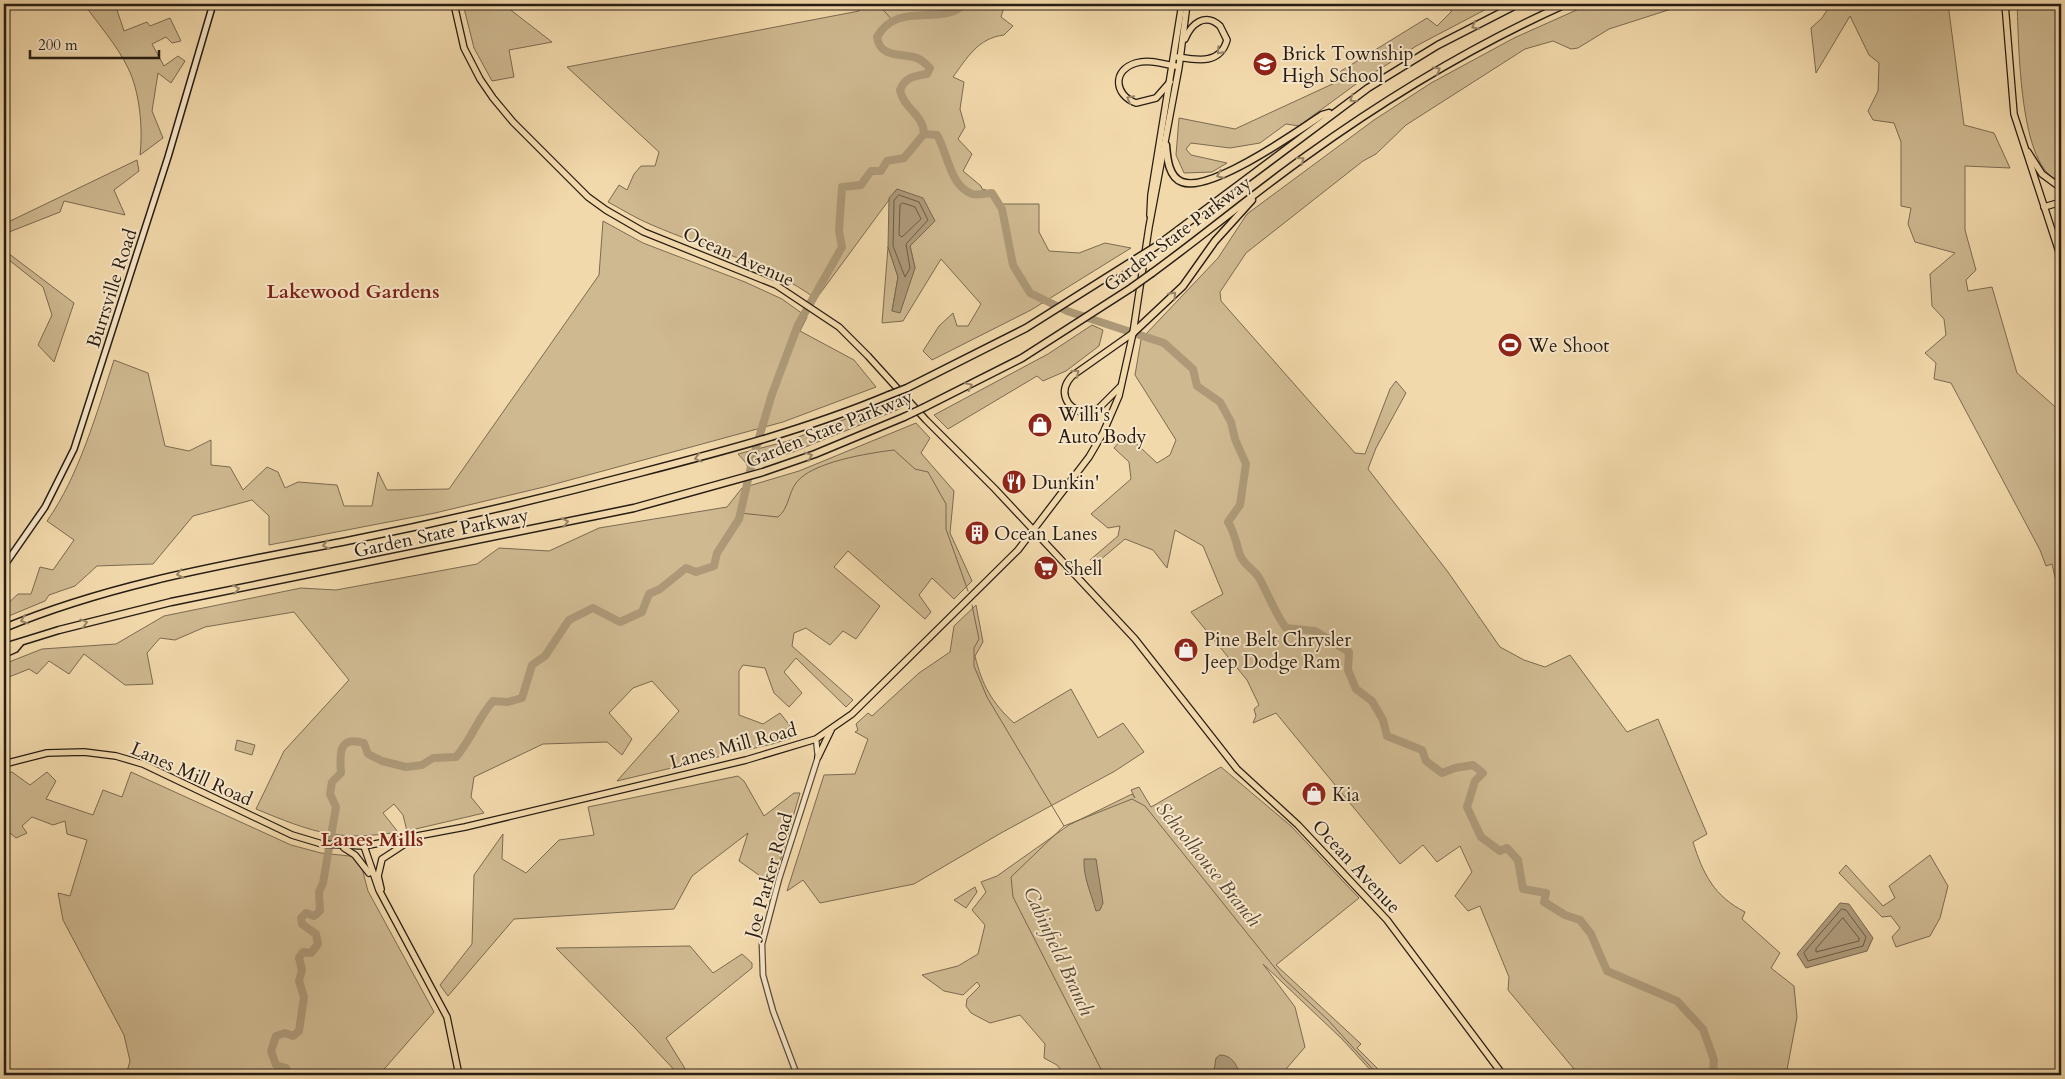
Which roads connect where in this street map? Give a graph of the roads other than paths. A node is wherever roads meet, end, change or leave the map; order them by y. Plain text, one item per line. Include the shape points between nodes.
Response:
1 (213, 4) edge
2 (454, 4) edge
3 (1182, 4) edge
4 (1187, 4) edge
5 (1518, 4) edge
6 (1566, 4) edge
7 (2005, 4) edge
8 (1182, 46) junction
9 (1177, 57) junction
10 (1176, 66) junction
11 (1170, 82) junction
12 (1332, 113) junction
13 (2022, 142) junction
14 (1166, 145) junction
15 (2061, 188) edge
16 (1262, 189) junction
17 (2061, 202) edge
18 (2044, 207) junction
19 (1149, 227) junction
20 (2061, 258) edge
21 (1135, 330) junction
22 (1120, 387) junction
23 (1034, 531) junction
24 (4, 566) edge
25 (4, 628) edge
26 (21, 642) junction
27 (4, 648) edge
28 (4, 654) edge
29 (831, 729) junction
30 (816, 739) junction
31 (818, 757) junction
32 (4, 764) edge
33 (417, 837) junction
34 (341, 846) junction
35 (364, 846) junction
36 (374, 881) junction
37 (383, 898) junction
38 (459, 1075) edge
39 (797, 1075) edge
40 (1503, 1075) edge

1 - 24 main road, Burrsville Road via 168,157 74,449 45,507
2 - 23 main road, Ocean Avenue via 464,48 487,90 513,122 588,197 644,232 752,274 814,308 868,356
3 - 9 main road
4 - 8 main road
5 -> 12 highway, Garden State Parkway via 1431,49
16 -> 6 highway, Garden State Parkway via 1413,84 1512,28
7 - 13 main road via 2010,83
8 - 9 main road
8 -> 9 main road via 1191,27 1203,20 1217,22 1226,35 1224,49 1214,58
9 - 10 main road
10 - 11 main road
11 -> 10 main road via 1156,98 1136,103 1123,96 1118,83 1120,74 1135,63 1146,61
10 - 14 main road
11 - 19 main road via 1151,195
12 -> 14 highway via 1322,115 1274,148 1217,177 1200,182 1181,182 1174,176
12 -> 25 highway, Garden State Parkway, bridge via 1209,209 1044,317 907,388 835,417 745,446 486,511 170,576 96,596
13 - 15 main road via 2042,174
13 - 18 main road
14 - 19 main road
21 -> 16 highway via 1183,286 1215,241
26 -> 16 highway, Garden State Parkway, bridge via 171,602 634,508 729,483 815,454 925,407 1022,358 1131,288
17 - 18 main road
18 - 20 main road
19 - 21 main road, Lanes Mill Road
21 - 22 main road, Lanes Mill Road
22 -> 21 main road via 1098,409 1085,413 1074,409 1064,395 1066,382 1072,376
22 - 23 main road, Lanes Mill Road via 1111,416 1092,451
23 - 29 main road, Lanes Mill Road via 897,671 852,714
23 - 40 main road, Ocean Avenue via 1144,650 1236,769 1298,825 1389,923
26 - 27 highway, Garden State Parkway
26 - 28 highway
29 - 30 main road, Lanes Mill Road
29 - 31 main road
30 - 31 street, Joe Parker Road
30 - 33 main road, Lanes Mill Road via 746,760
31 - 39 street, Joe Parker Road via 762,944 763,975
32 - 34 main road, Lanes Mill Road via 54,752 116,756 143,764 292,836
33 - 35 main road, Lanes Mill Road
33 - 37 main road via 382,859 378,876
34 - 35 main road, Lanes Mill Road
34 - 36 main road via 356,855
35 - 36 main road
36 - 37 main road
37 - 38 main road via 447,1017

